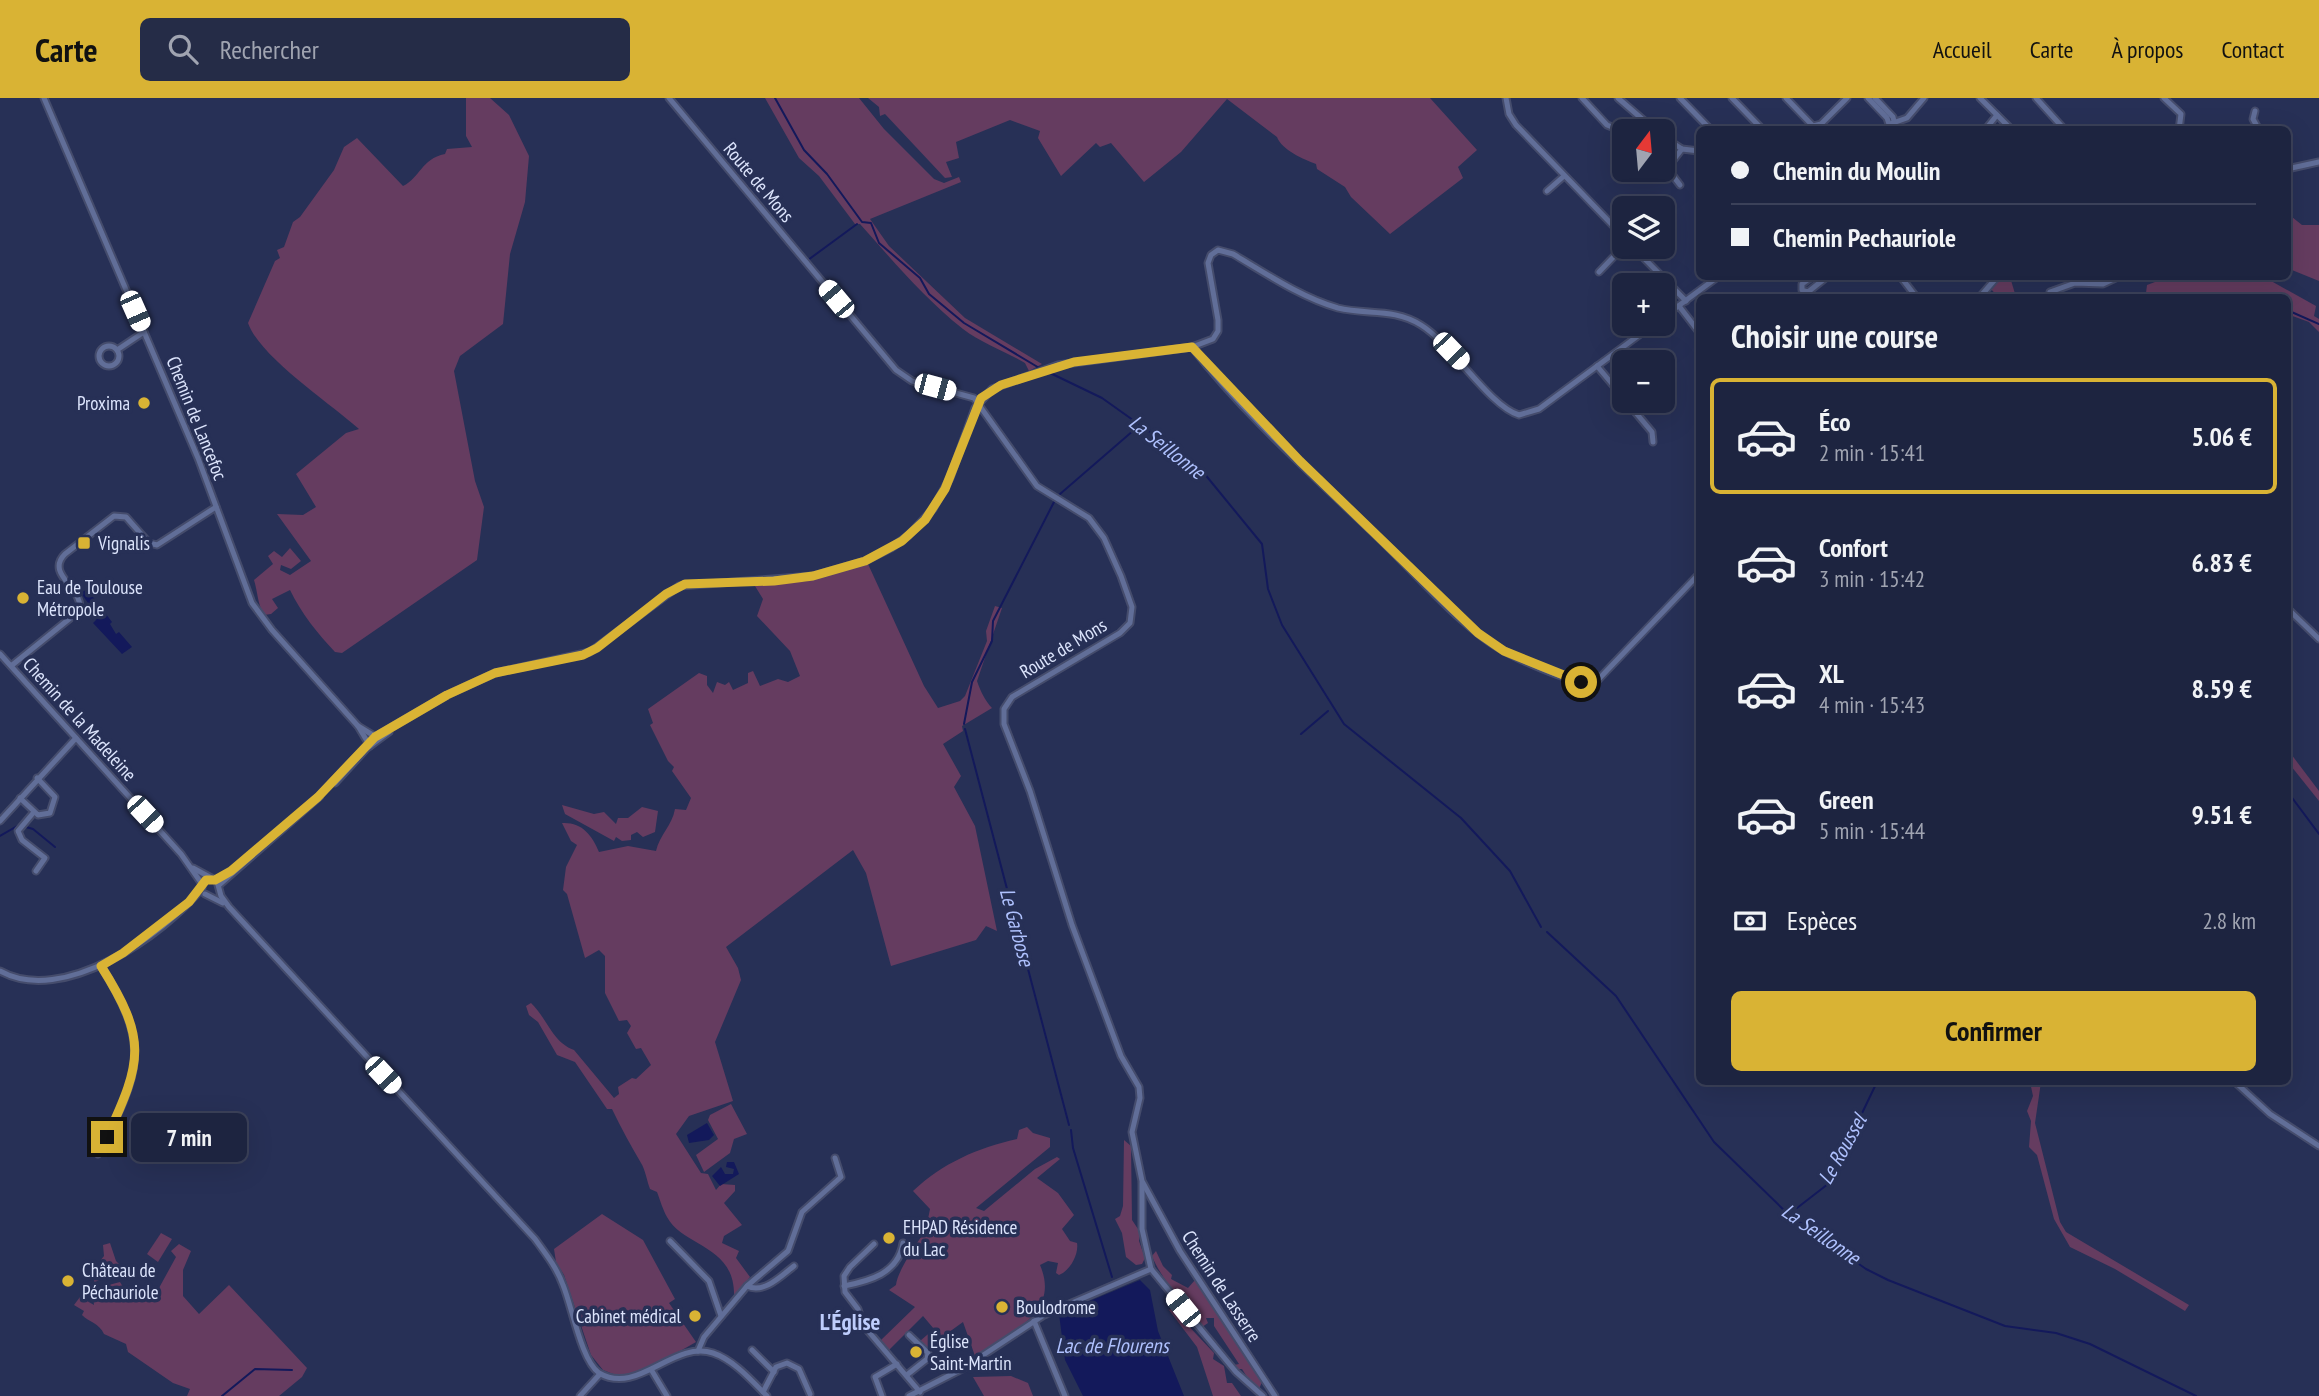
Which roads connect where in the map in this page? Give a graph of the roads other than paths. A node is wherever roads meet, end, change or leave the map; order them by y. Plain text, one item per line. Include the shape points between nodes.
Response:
1 (44, 98) edge
2 (669, 98) edge
3 (1506, 98) edge
4 (1582, 98) edge
5 (1618, 98) edge
6 (1680, 98) edge
7 (1732, 98) edge
8 (1786, 98) edge
9 (1847, 98) edge
10 (1868, 98) edge
11 (1875, 98) edge
12 (1924, 98) edge
13 (1980, 98) edge
14 (2036, 98) edge
15 (2164, 98) edge
16 (2255, 111) dead end
17 (1997, 115) junction
18 (1642, 119) edge
19 (1707, 126) edge
20 (1757, 126) edge
21 (1893, 126) edge
22 (1988, 126) edge
23 (2008, 126) edge
24 (2061, 126) edge
25 (2180, 126) edge
26 (2257, 126) edge
27 (1612, 128) edge
28 (1675, 144) edge
29 (1682, 149) junction
30 (1696, 150) edge
31 (2319, 162) edge
32 (2291, 168) edge
33 (1564, 176) junction
34 (1680, 185) dead end
35 (1547, 191) dead end
36 (1612, 225) edge
37 (1612, 258) edge
38 (1645, 259) edge
39 (1599, 272) dead end
40 (1713, 280) edge
41 (1808, 280) edge
42 (1823, 280) edge
43 (1903, 280) edge
44 (1995, 280) edge
45 (2112, 280) edge
46 (2050, 292) dead end
47 (1914, 294) edge
48 (1982, 294) edge
49 (1686, 300) junction
50 (1678, 306) junction
51 (1675, 308) edge
52 (1696, 327) edge
53 (144, 332) junction
54 (1638, 336) edge
55 (1192, 347) junction
56 (117, 351) dead end
57 (1597, 366) junction
58 (1612, 384) edge
59 (978, 403) junction
60 (1636, 413) edge
61 (1653, 442) dead end
62 (216, 507) junction
63 (1696, 577) edge
64 (2291, 612) edge
65 (2319, 639) edge
66 (0, 654) edge
67 (11, 666) junction
68 (358, 726) junction
69 (76, 737) junction
70 (377, 739) junction
71 (369, 745) junction
72 (37, 778) junction
73 (20, 798) junction
74 (34, 812) junction
75 (0, 821) edge
76 (193, 868) junction
77 (36, 871) dead end
78 (215, 884) junction
79 (202, 886) junction
80 (205, 894) junction
81 (213, 896) junction
82 (189, 902) junction
83 (229, 907) junction
84 (101, 966) junction
85 (0, 971) edge
86 (2238, 1085) edge
87 (2319, 1146) edge
88 (98, 1154) dead end
89 (835, 1158) dead end
90 (1142, 1181) junction
91 (1147, 1191) joint
92 (1152, 1202) junction
93 (1141, 1211) junction
94 (670, 1241) dead end
95 (874, 1244) dead end
96 (903, 1244) dead end
97 (794, 1266) dead end
98 (1149, 1270) junction
99 (747, 1286) junction
100 (844, 1286) junction
101 (721, 1315) junction
102 (1034, 1321) junction
103 (909, 1335) dead end
104 (752, 1350) dead end
105 (698, 1351) junction
106 (897, 1364) junction
107 (652, 1371) junction
108 (774, 1372) junction
109 (600, 1374) junction
110 (908, 1374) junction
111 (877, 1377) dead end
112 (923, 1393) edge
113 (765, 1394) edge
114 (810, 1394) dead end
115 (580, 1396) edge
116 (667, 1396) edge
117 (882, 1396) edge
118 (909, 1396) edge
119 (1065, 1396) edge
120 (1263, 1396) edge
121 (1275, 1396) edge

1 - 53 street, Chemin de Lancefoc
2 - 59 street, Route de Mons via 896,370 912,381
3 - 33 street via 1508,114 1516,125
4 - 27 street
5 - 18 street
6 - 19 street
7 - 20 street
8 - 9 street via 1816,126
10 - 21 street
11 - 21 street
12 - 21 street
13 - 17 street
14 - 24 street
15 - 25 street via 2181,114
16 - 26 street
17 - 22 street
17 - 23 street
28 - 29 street
29 - 30 street
29 - 34 street via 1667,167
31 - 32 street
33 - 35 street
33 - 36 street
37 - 39 street
38 - 49 street
40 - 49 street
41 - 42 street via 1802,290 1808,292
43 - 47 street
44 - 48 street
45 - 46 street via 2075,283
49 - 50 street
50 - 51 street
50 - 52 street
53 - 56 street
53 - 62 street, Chemin de Lancefoc
54 - 57 street
55 - 57 street via 1208,343 1218,331 1207,268 1211,255 1222,250 1333,306 1395,314 1423,326 1514,414 1534,412
55 - 59 street via 1057,366 992,389
55 - 63 street via 1300,461 1478,633 1511,654 1581,682 1595,683
57 - 58 street
59 - 70 street via 950,478 933,509 909,535 881,554 796,579 685,584 590,652 495,673
59 - 90 street, Route de Mons via 1037,486 1077,508 1093,523 1112,555 1132,607 1127,628 1012,697 1003,718 1072,925 1121,1056 1139,1087 1132,1132
60 - 61 street via 1652,432
62 - 67 street via 157,545 118,515 65,554 59,570 80,599 79,611
62 - 68 street, Chemin de Lancefoc via 255,608
64 - 65 street
66 - 67 street, Chemin de la Madeleine
67 - 69 street, Chemin de la Madeleine
68 - 70 street, Chemin de Lancefoc
68 - 71 street, Chemin de Lancefoc
69 - 72 street
69 - 76 street, Chemin de la Madeleine
70 - 71 street
71 - 78 street via 318,797
72 - 73 street
72 - 74 street via 52,792 55,802 48,815
73 - 74 street
73 - 75 street
74 - 77 street via 18,831 22,840 45,858
76 - 78 street, Chemin de la Madeleine
76 - 79 street, Chemin de la Madeleine
78 - 79 street
78 - 81 street
78 - 83 street, Chemin de la Madeleine
79 - 80 street, Chemin de la Madeleine
79 - 82 street
80 - 81 street
80 - 82 street
81 - 83 street
82 - 84 street
83 - 109 street via 540,1245 562,1281 587,1357
84 - 85 street via 38,982 21,981
84 - 88 street via 128,1014 137,1053 128,1090
86 - 87 street via 2270,1114
89 - 99 street via 841,1177 802,1212 788,1251
90 - 91 street, Route de Mons
90 - 93 street, Route de Mons
91 - 92 street, Chemin de Lasserre
92 - 93 street
92 - 121 street, Chemin de Lasserre
93 - 98 street, Route de Mons
94 - 101 street via 709,1281
95 - 100 street via 850,1267
96 - 100 street via 897,1259 883,1273 869,1282
97 - 99 street via 768,1285
98 - 102 street
98 - 120 street via 1236,1372
99 - 101 street
100 - 106 street via 861,1322
101 - 105 street
102 - 112 street
102 - 119 street
103 - 110 street via 929,1353
104 - 108 street
105 - 107 street
105 - 113 street via 726,1359
106 - 110 street
106 - 117 street via 875,1377
107 - 109 street via 628,1380
107 - 116 street
108 - 113 street
108 - 114 street via 783,1363 798,1367
109 - 115 street
110 - 112 street
111 - 117 street
112 - 118 street

